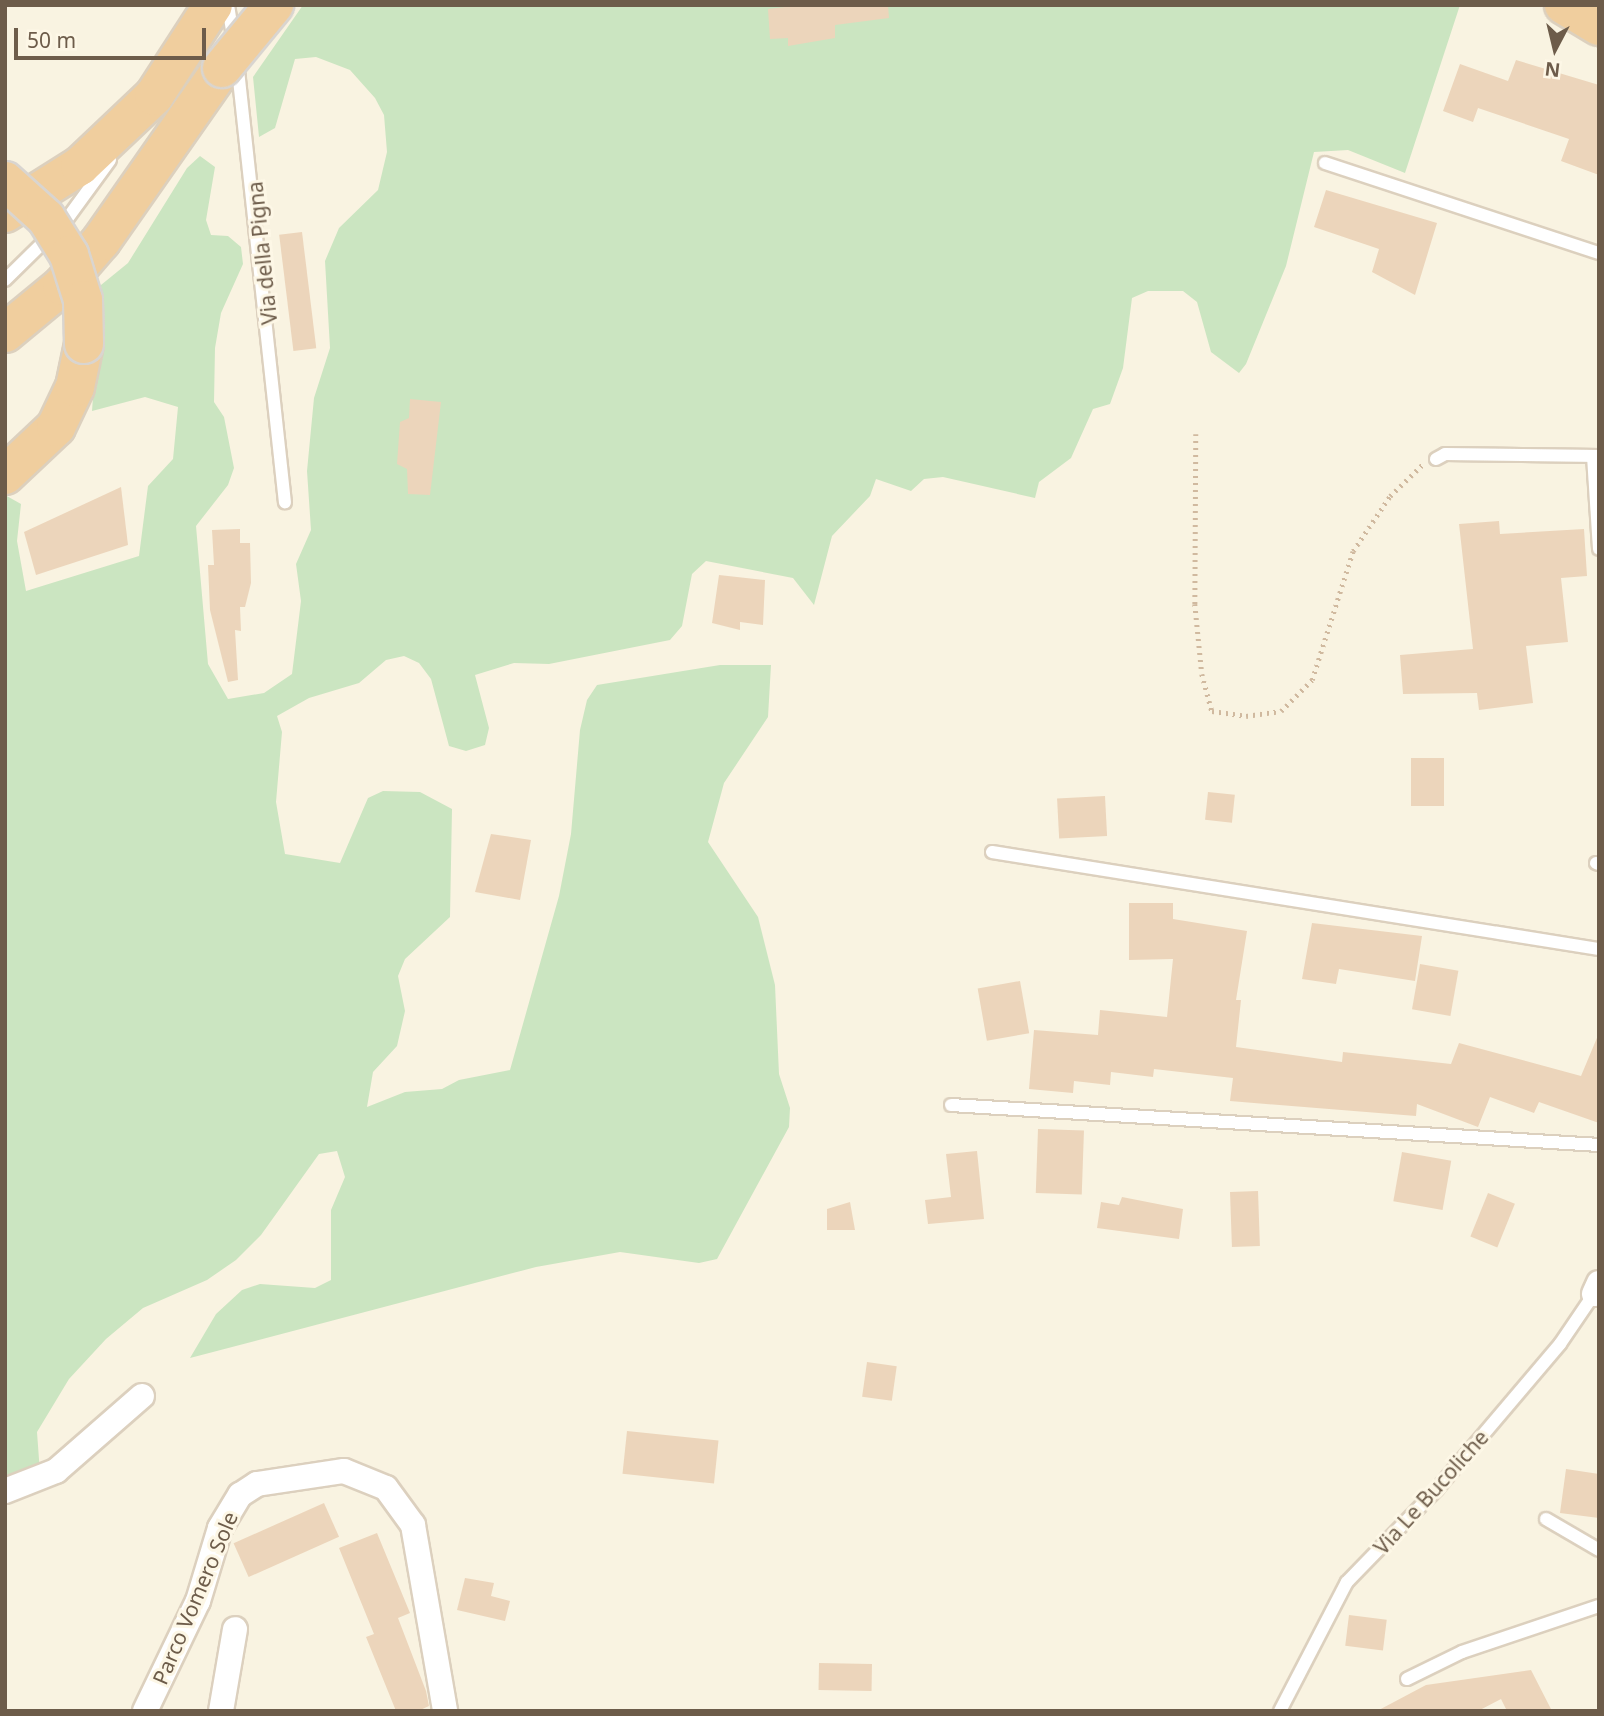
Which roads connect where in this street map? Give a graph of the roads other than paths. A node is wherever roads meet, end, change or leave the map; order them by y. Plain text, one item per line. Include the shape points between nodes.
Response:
1 (228, 5) edge
2 (262, 5) edge
3 (274, 5) edge
4 (1564, 5) edge
5 (203, 20) edge
6 (1599, 26) edge
7 (222, 68) junction
8 (154, 96) junction
9 (1325, 163) dead end
10 (5, 181) edge
11 (5, 213) edge
12 (1599, 253) edge
13 (5, 280) edge
14 (5, 333) edge
15 (1596, 456) edge
16 (1436, 458) road end
17 (5, 475) edge
18 (285, 502) dead end
19 (1599, 549) edge
20 (992, 852) dead end
21 (1599, 949) edge
22 (951, 1105) dead end
23 (1599, 1146) edge
24 (1597, 1296) edge
25 (142, 1396) dead end
26 (5, 1491) edge
27 (1546, 1519) dead end
28 (1599, 1550) edge
29 (1599, 1606) edge
30 (235, 1629) dead end
31 (1407, 1679) dead end
32 (145, 1711) edge
33 (221, 1711) edge
34 (446, 1711) edge
35 (1280, 1711) edge

1 - 18 lane, Via della Pigna via 254,178
2 - 7 highway, bridge
3 - 7 highway, bridge
4 - 6 highway
5 - 8 highway
7 - 14 highway via 101,242 62,286
8 - 11 highway via 80,166
8 - 13 lane via 67,219
9 - 12 lane
10 - 17 highway, bridge via 46,218 69,255 83,300 84,344 75,387 56,427
15 - 16 lane
15 - 19 lane
20 - 21 lane
22 - 23 lane
24 - 35 lane, Via Le Bucoliche via 1455,1468 1348,1582
25 - 26 street via 56,1471
27 - 28 lane
29 - 31 lane via 1462,1652
30 - 33 street
32 - 34 street, Parco Vomero Sole via 198,1601 220,1528 240,1495 257,1484 344,1471 386,1488 413,1524

